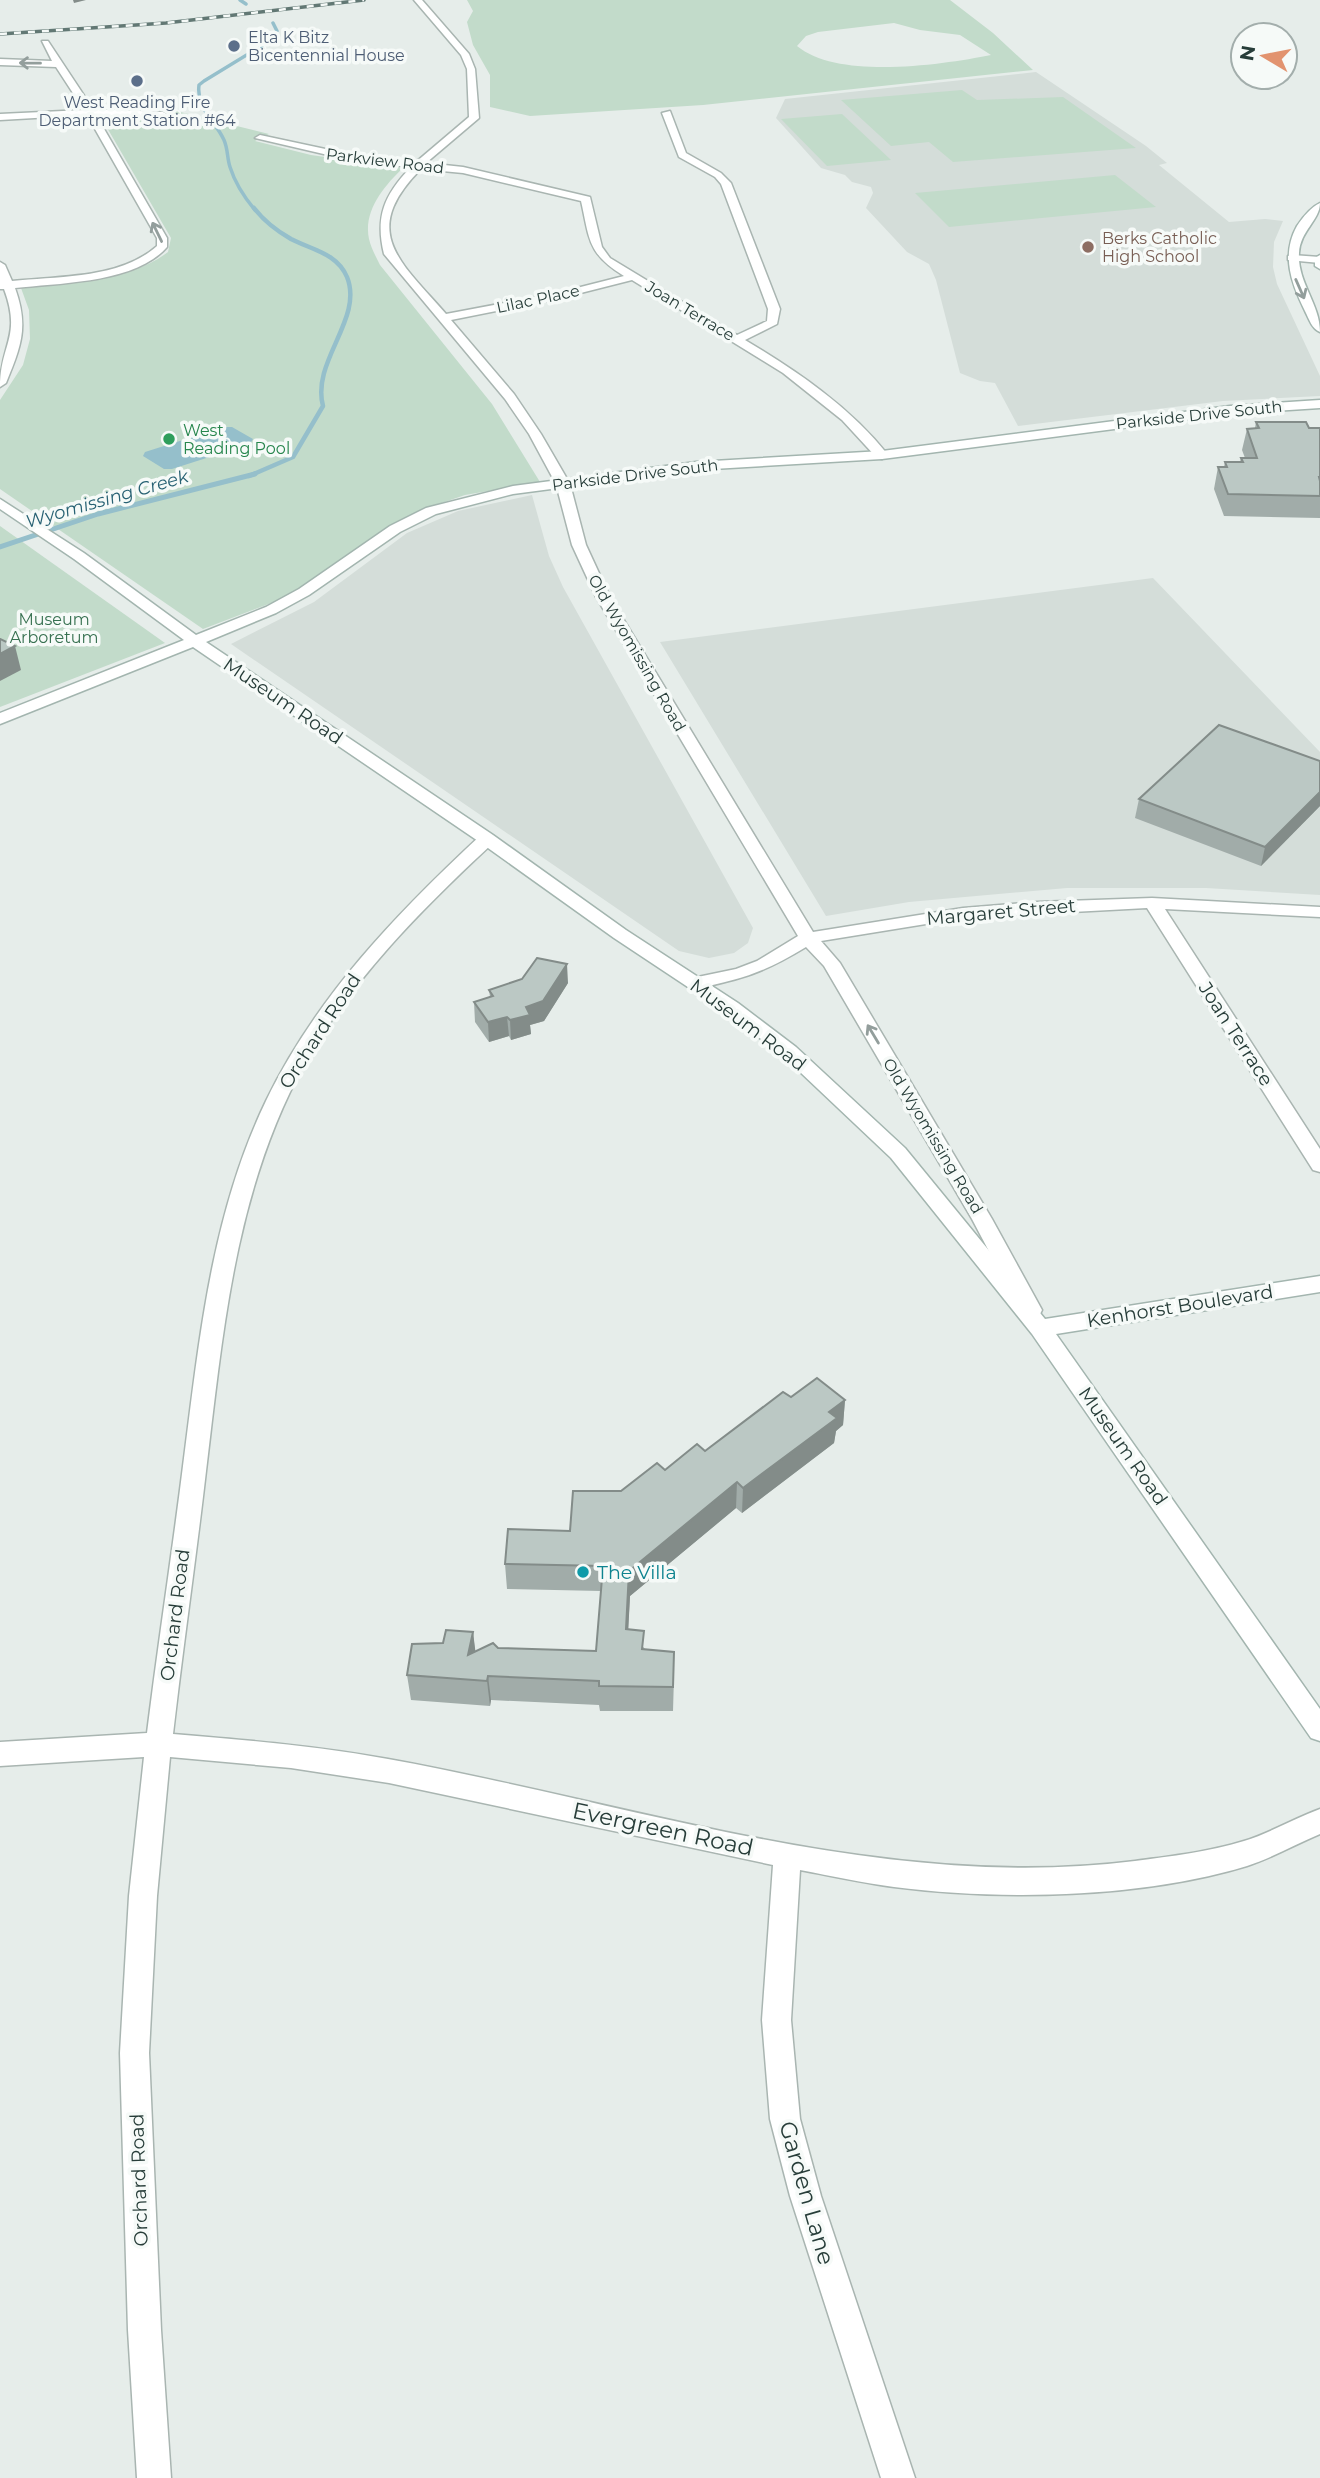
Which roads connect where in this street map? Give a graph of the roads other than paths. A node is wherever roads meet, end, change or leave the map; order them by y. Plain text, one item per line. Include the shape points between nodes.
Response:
1 (418, 0) edge
2 (45, 43) dead end
3 (0, 62) edge
4 (60, 64) junction
5 (89, 112) junction
6 (667, 113) dead end
7 (163, 116) dead end
8 (0, 117) edge
9 (260, 138) dead end
10 (420, 166) junction
11 (511, 181) joint
12 (1320, 206) edge
13 (1292, 258) junction
14 (1320, 259) edge
15 (0, 265) edge
16 (1320, 266) edge
17 (631, 277) junction
18 (4, 285) edge
19 (443, 318) junction
20 (1320, 329) edge
21 (736, 338) junction
22 (0, 383) edge
23 (1320, 404) edge
24 (882, 455) junction
25 (563, 484) junction
26 (0, 503) edge
27 (195, 641) junction
28 (0, 719) edge
29 (486, 839) junction
30 (1152, 903) junction
31 (1320, 912) edge
32 (808, 938) junction
33 (694, 983) junction
34 (1320, 1166) edge
35 (1320, 1284) edge
36 (1040, 1328) junction
37 (1320, 1730) edge
38 (159, 1744) junction
39 (0, 1754) edge
40 (1320, 1821) edge
41 (788, 1855) junction
42 (154, 2478) edge
43 (898, 2478) edge

1 - 10 street, Old Wyomissing Road via 465,54 471,69 474,118
2 - 4 street
4 -> 3 street
4 - 5 street
5 - 7 street
5 - 8 street
18 -> 5 street via 122,270 158,253 163,242
6 - 21 street via 682,155 726,183 774,309 772,322
9 - 10 street, Parkview Road via 341,157
10 - 11 street, Parkview Road
10 - 19 street, Old Wyomissing Road via 388,202 382,232 396,265
11 - 17 street, Joan Terrace via 586,199 598,251
12 - 13 street via 1300,230
13 - 14 street
13 -> 20 street via 1297,284
14 - 16 street
15 - 18 street
17 - 19 street, Lilac Place
17 - 21 street, Joan Terrace
18 - 22 street via 18,310 19,337
19 - 25 street, Old Wyomissing Road via 510,397
21 - 24 street, Joan Terrace via 821,396
23 - 24 street, Parkside Drive South via 1230,410
24 - 25 street, Parkside Drive South via 730,463
25 - 27 street, Parkside Drive South via 513,490 431,511 395,529 304,592
25 - 32 street, Old Wyomissing Road via 579,545 603,597
26 - 27 street, Museum Road
27 - 28 street, Parkside Drive South
27 - 29 street, Museum Road
29 - 33 street, Museum Road
29 - 38 street, Orchard Road via 404,917 350,981 300,1054 250,1162 234,1213 216,1307
30 - 31 street, Margaret Street
30 - 32 street, Margaret Street via 963,914
30 - 34 street, Joan Terrace
32 - 33 street, Margaret Street via 763,965
36 -> 32 street, Old Wyomissing Road via 982,1219 831,963
33 - 36 street, Museum Road via 789,1051 898,1153
35 - 36 street, Kenhorst Boulevard
36 - 37 street, Museum Road
38 - 39 street, Evergreen Road
38 - 41 street, Evergreen Road via 291,1756 389,1772
38 - 42 street, Orchard Road via 141,1906 134,2040 145,2364
40 - 41 street, Evergreen Road via 1247,1853 1186,1867 1077,1881 946,1879
41 - 43 street, Garden Lane via 777,1969 785,2118 843,2315

